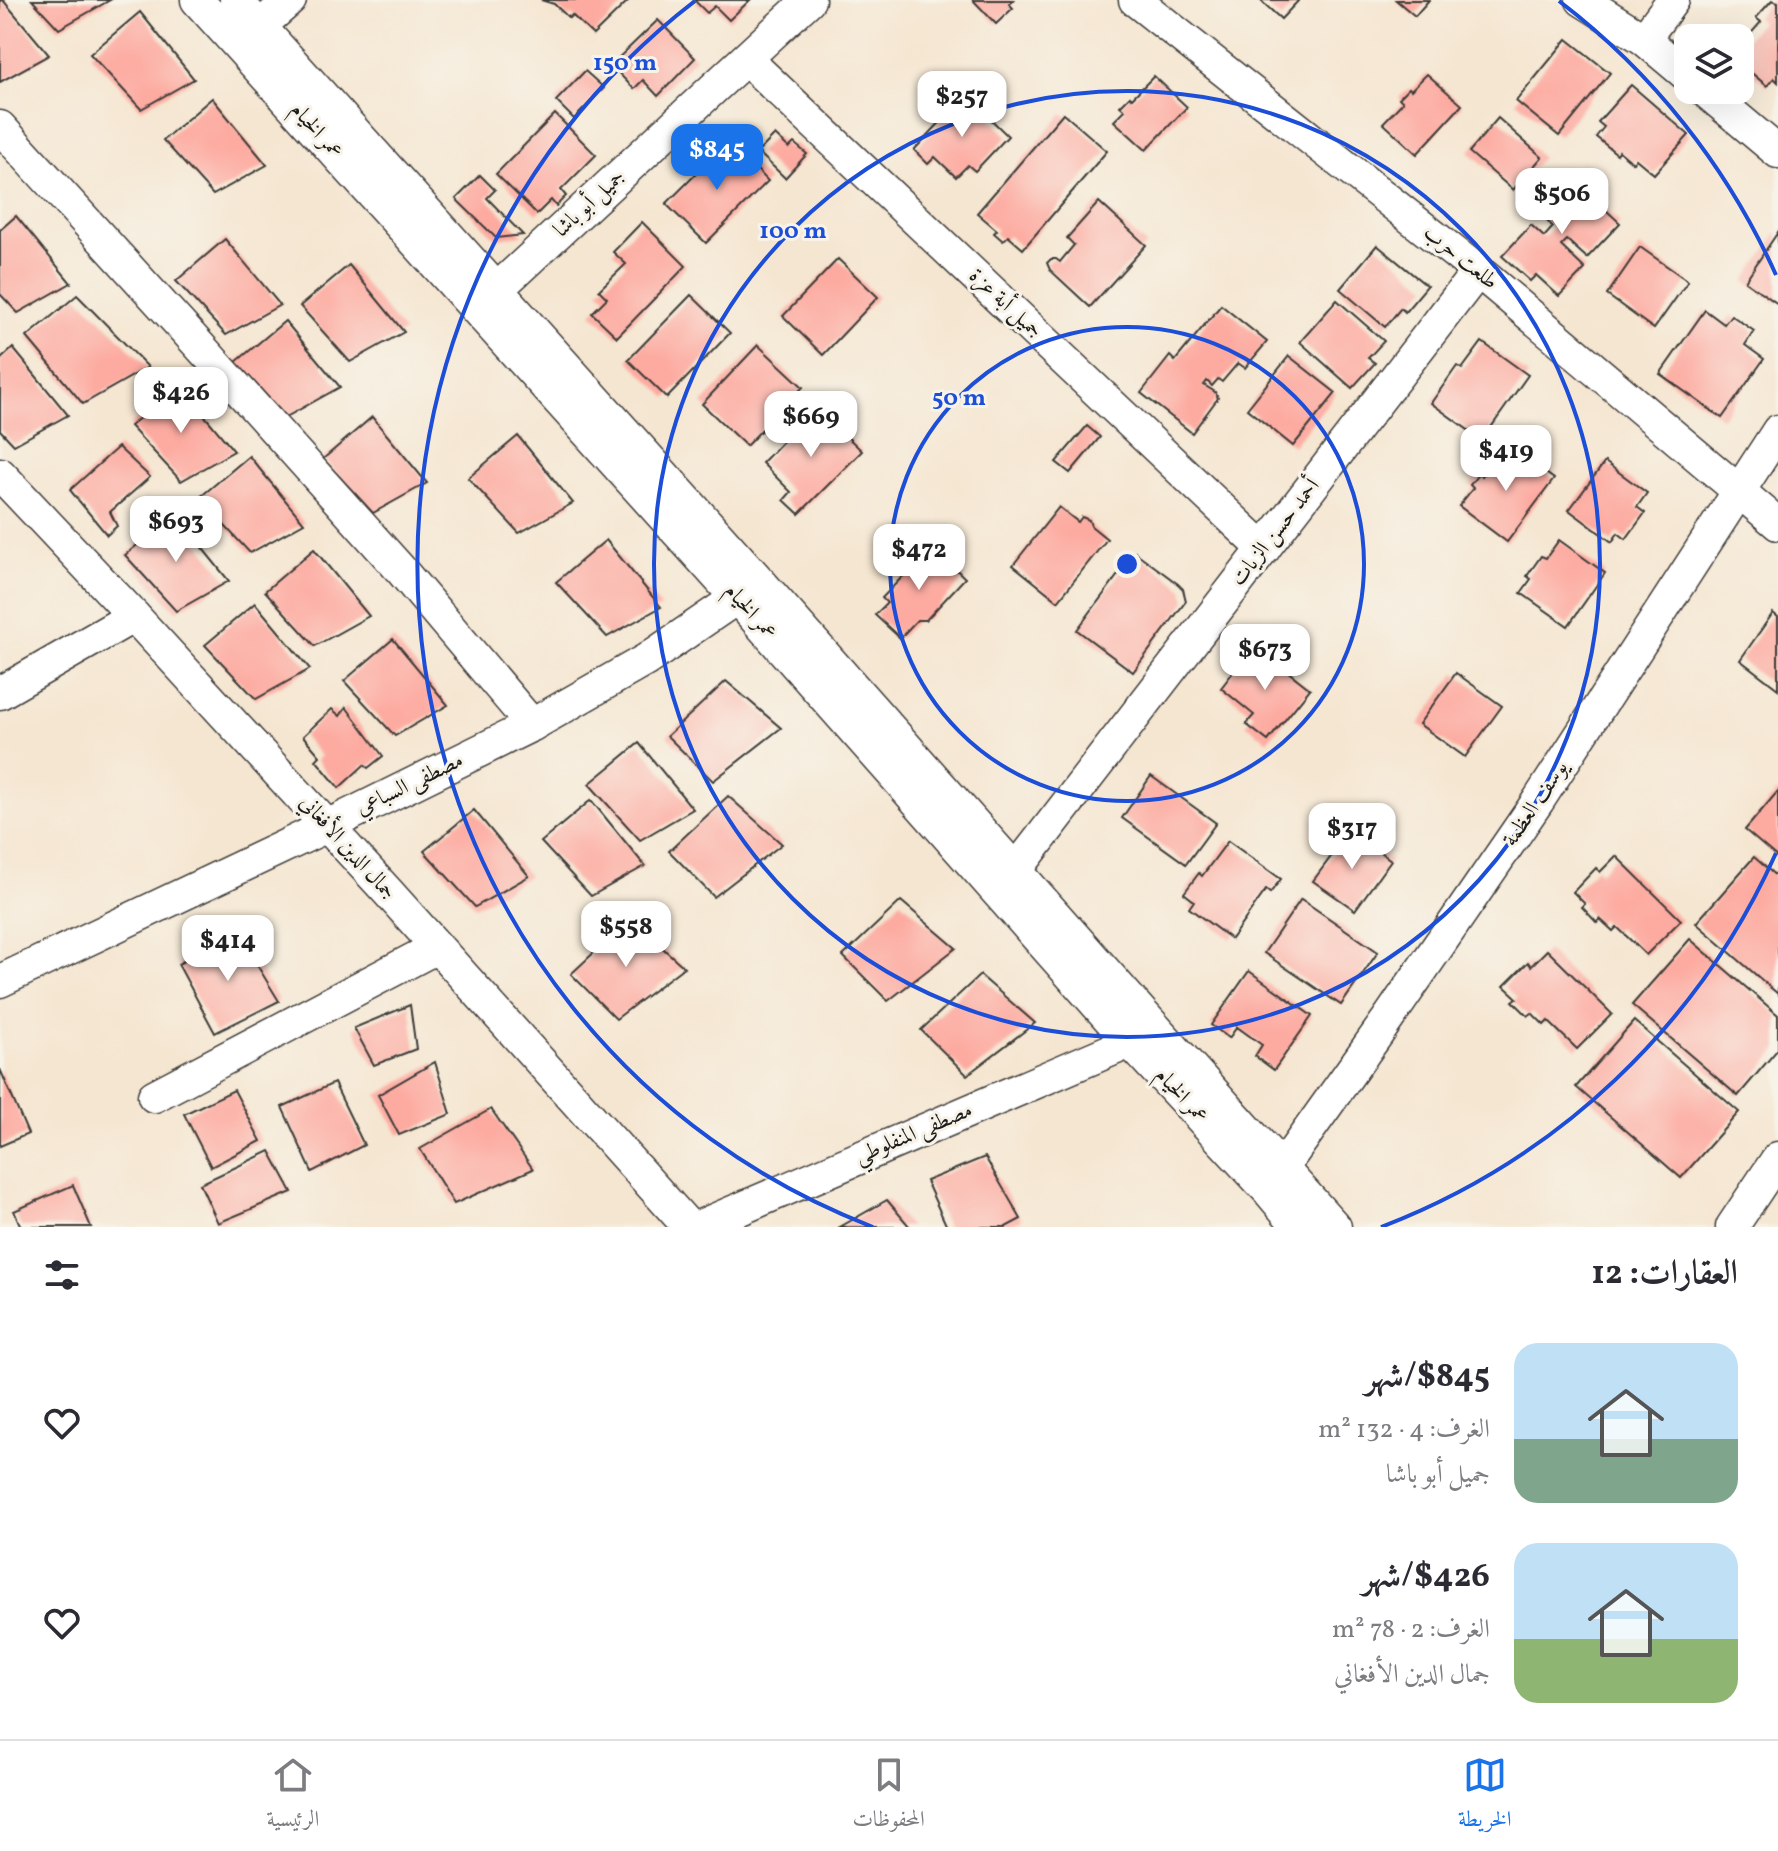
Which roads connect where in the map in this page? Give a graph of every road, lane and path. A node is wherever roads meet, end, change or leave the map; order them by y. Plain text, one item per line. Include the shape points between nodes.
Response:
1 (197, 0) edge
2 (236, 0) edge
3 (290, 0) edge
4 (809, 0) edge
5 (1582, 0) edge
6 (1673, 0) edge
7 (1143, 2) edge
8 (260, 26) junction
9 (1644, 39) junction
10 (746, 59) junction
11 (1674, 64) edge
12 (1721, 104) edge
13 (0, 127) edge
14 (1778, 152) edge
15 (1478, 271) junction
16 (486, 300) junction
17 (1778, 431) edge
18 (1739, 492) junction
19 (7, 494) edge
20 (1778, 524) edge
21 (1264, 549) junction
22 (749, 590) junction
23 (134, 616) junction
24 (0, 693) edge
25 (532, 725) junction
26 (327, 826) junction
27 (1016, 870) junction
28 (437, 947) junction
29 (0, 981) edge
30 (1130, 1042) junction
31 (154, 1096) dead end
32 (1778, 1158) edge
33 (1282, 1168) junction
34 (689, 1227) edge
35 (698, 1227) edge
36 (1299, 1227) edge
37 (1335, 1227) edge
38 (1732, 1227) edge

1 - 16 street, عمر الخيام
2 - 8 street, عمر الخيام
3 - 8 street
4 - 10 street, جميل أبو باشا
5 - 9 street
6 - 9 street
7 - 15 street, طلعت حرب
8 - 16 street, عمر الخيام
9 - 11 street
10 - 16 street, جميل أبو باشا
10 - 21 street, جميل أبة عزة
12 - 14 street
13 - 25 street via 401,570
15 - 18 street, طلعت حرب
15 - 21 street, أحمد حسن الزيات
16 - 22 street, عمر الخيام
17 - 18 street, يوسف العظمة
18 - 20 street, طلعت حرب
18 - 33 street, يوسف العظمة via 1538,801
19 - 23 street, جمال الدين الأفغاني
21 - 27 street, أحمد حسن الزيات
22 - 25 street, مصطفى السباعي via 646,660
22 - 27 street, عمر الخيام
22 - 30 street, عمر الخيام
23 - 24 street
23 - 26 street, جمال الدين الأفغاني
25 - 26 street, مصطفى السباعي
26 - 28 street, جمال الدين الأفغاني
26 - 29 street, مصطفى السباعي
27 - 33 street, عمر الخيام
28 - 31 street
28 - 34 street, جمال الدين الأفغاني
30 - 35 street, مصطفى المنفلوطي
30 - 36 street, عمر الخيام
32 - 38 street
33 - 37 street, عمر الخيام

